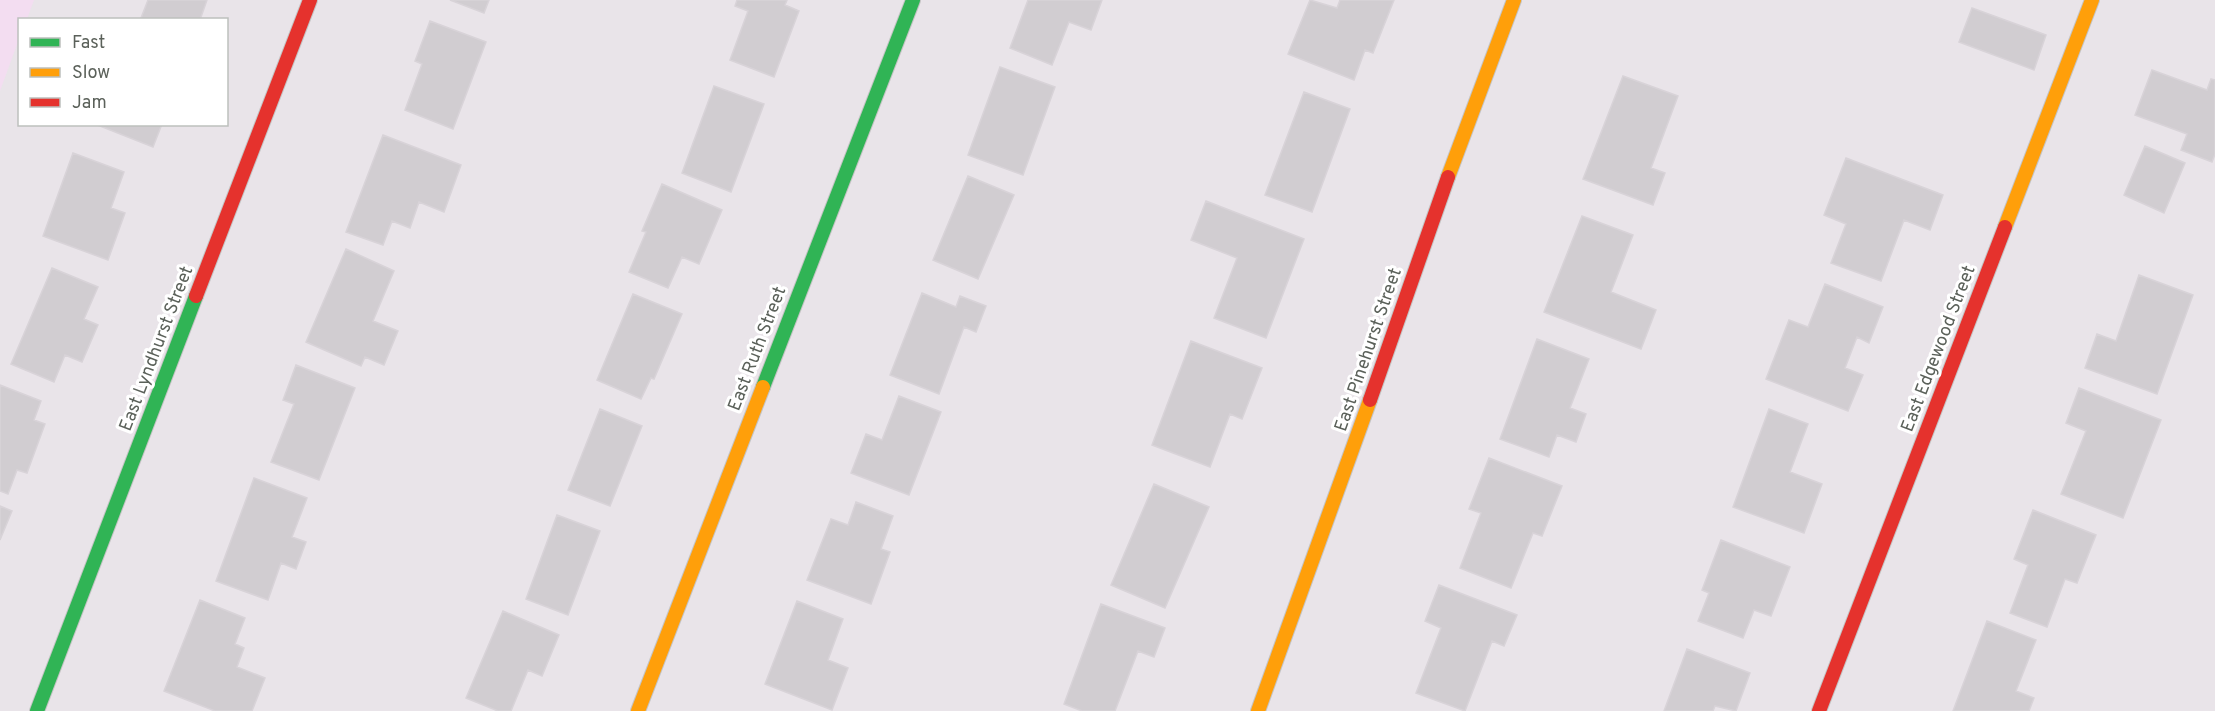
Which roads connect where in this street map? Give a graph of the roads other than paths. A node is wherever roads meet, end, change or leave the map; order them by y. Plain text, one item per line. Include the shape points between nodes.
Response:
1 (310, 0) edge
2 (913, 0) edge
3 (1514, 0) edge
4 (2092, 0) edge
5 (37, 711) edge
6 (638, 711) edge
7 (1258, 711) edge
8 (1819, 711) edge

1 - 5 street, East Lyndhurst Street
2 - 6 street, East Ruth Street
3 - 7 street, East Pinehurst Street via 1473,103 1307,584
4 - 8 street, East Edgewood Street

